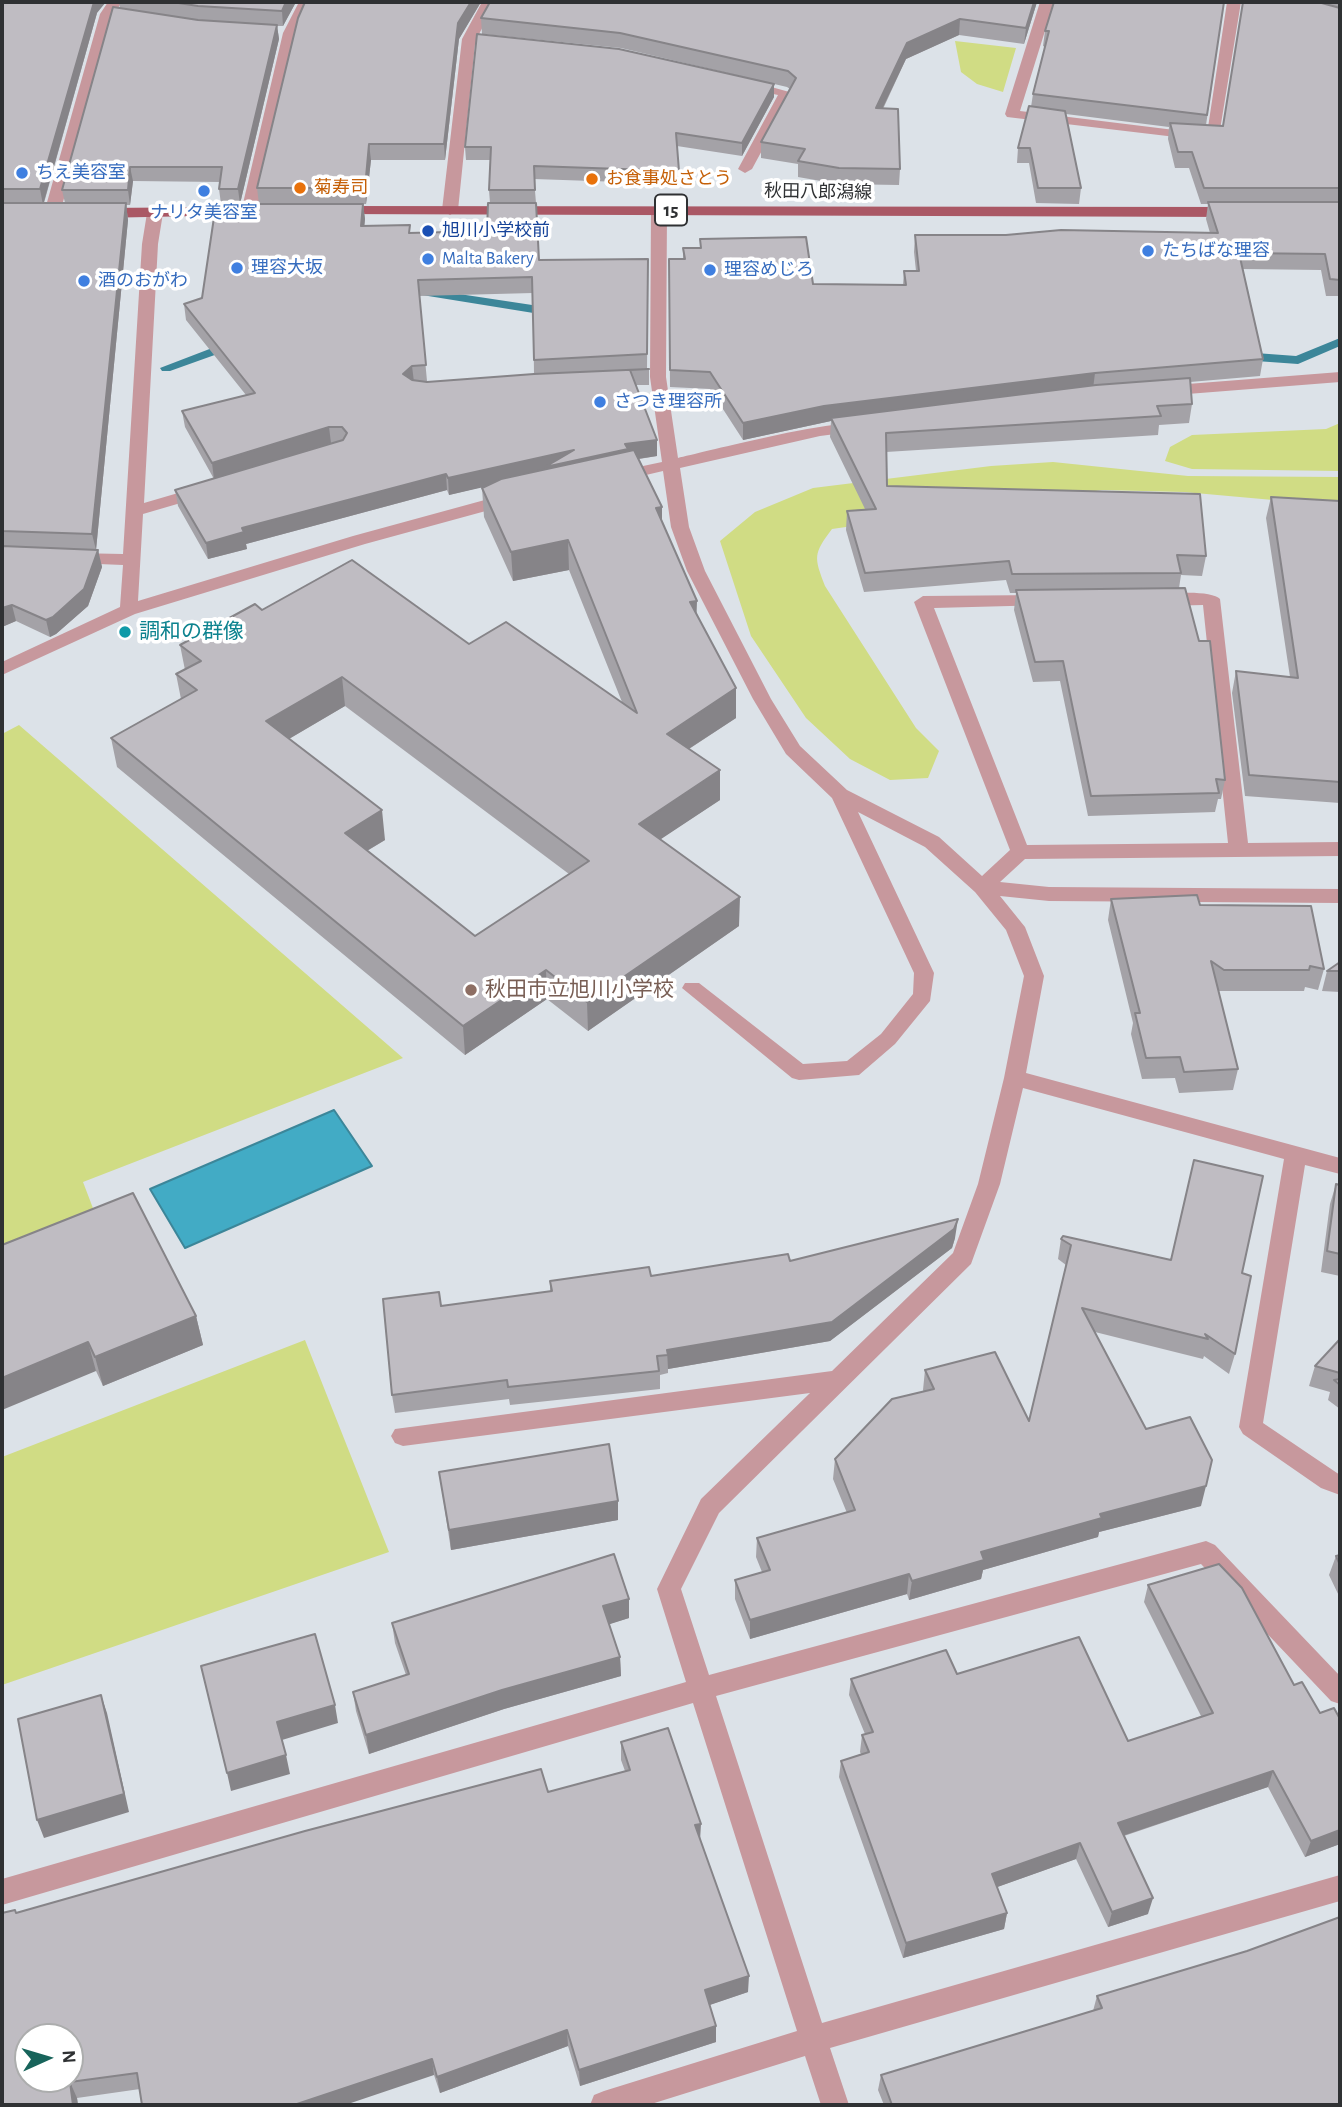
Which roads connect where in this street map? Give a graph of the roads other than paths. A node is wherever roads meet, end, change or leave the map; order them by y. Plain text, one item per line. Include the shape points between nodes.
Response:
1 (306, 2) edge
2 (489, 2) edge
3 (1047, 2) edge
4 (1234, 2) edge
5 (114, 10) edge
6 (469, 39) junction
7 (524, 45) edge
8 (735, 82) edge
9 (745, 169) dead end
10 (450, 210) junction
11 (659, 210) junction
12 (314, 211) edge
13 (255, 212) joint
14 (1252, 212) edge
15 (58, 213) joint
16 (155, 213) junction
17 (1340, 377) edge
18 (1145, 392) edge
19 (875, 424) edge
20 (669, 465) junction
21 (592, 482) edge
22 (224, 484) edge
23 (526, 495) edge
24 (135, 511) junction
25 (53, 557) edge
26 (131, 560) junction
27 (1143, 600) edge
28 (1060, 601) edge
29 (129, 610) junction
30 (2, 669) edge
31 (840, 795) junction
32 (1340, 849) edge
33 (1239, 851) junction
34 (1020, 852) junction
35 (982, 887) junction
36 (1340, 896) edge
37 (692, 988) dead end
38 (1015, 1078) junction
39 (1296, 1155) junction
40 (1340, 1166) edge
41 (838, 1380) junction
42 (403, 1436) dead end
43 (1340, 1485) edge
44 (699, 1690) junction
45 (1340, 1693) edge
46 (1340, 1888) edge
47 (2, 1892) edge
48 (814, 2041) junction
49 (604, 2105) edge
50 (835, 2105) edge

1 - 13 street via 284,33
2 - 6 street
3 - 4 street via 1012,114 1213,139
5 - 15 street
6 - 7 street
6 - 10 street
8 - 9 street via 786,93
10 - 11 main road, 秋田八郎潟線 / 15
10 - 12 main road, 秋田八郎潟線 / 15
11 - 14 main road, 秋田八郎潟線 / 15
11 - 20 street via 651,377
13 - 16 main road
15 - 16 main road
16 - 24 street
17 - 18 street
19 - 20 street via 820,431
20 - 21 street
20 - 31 street via 680,527 702,582 793,750
22 - 24 street
23 - 29 street
24 - 26 street
25 - 26 street
26 - 29 street
27 - 33 street via 1211,599
28 - 34 street via 923,602
29 - 30 street
31 - 35 street via 932,842
31 - 37 street via 924,973 923,996 888,1039 852,1069 799,1072
32 - 33 street
33 - 34 street
34 - 35 street
35 - 36 street via 1049,894
35 - 38 street via 1015,928 1034,975
38 - 39 street
38 - 41 street via 989,1184 963,1258
39 - 40 street
39 - 43 street via 1251,1427
41 - 42 street
41 - 44 street via 710,1506 668,1589
44 - 45 street via 1206,1552
44 - 47 street
44 - 48 street
46 - 48 street via 900,2012
48 - 49 street
48 - 50 street

